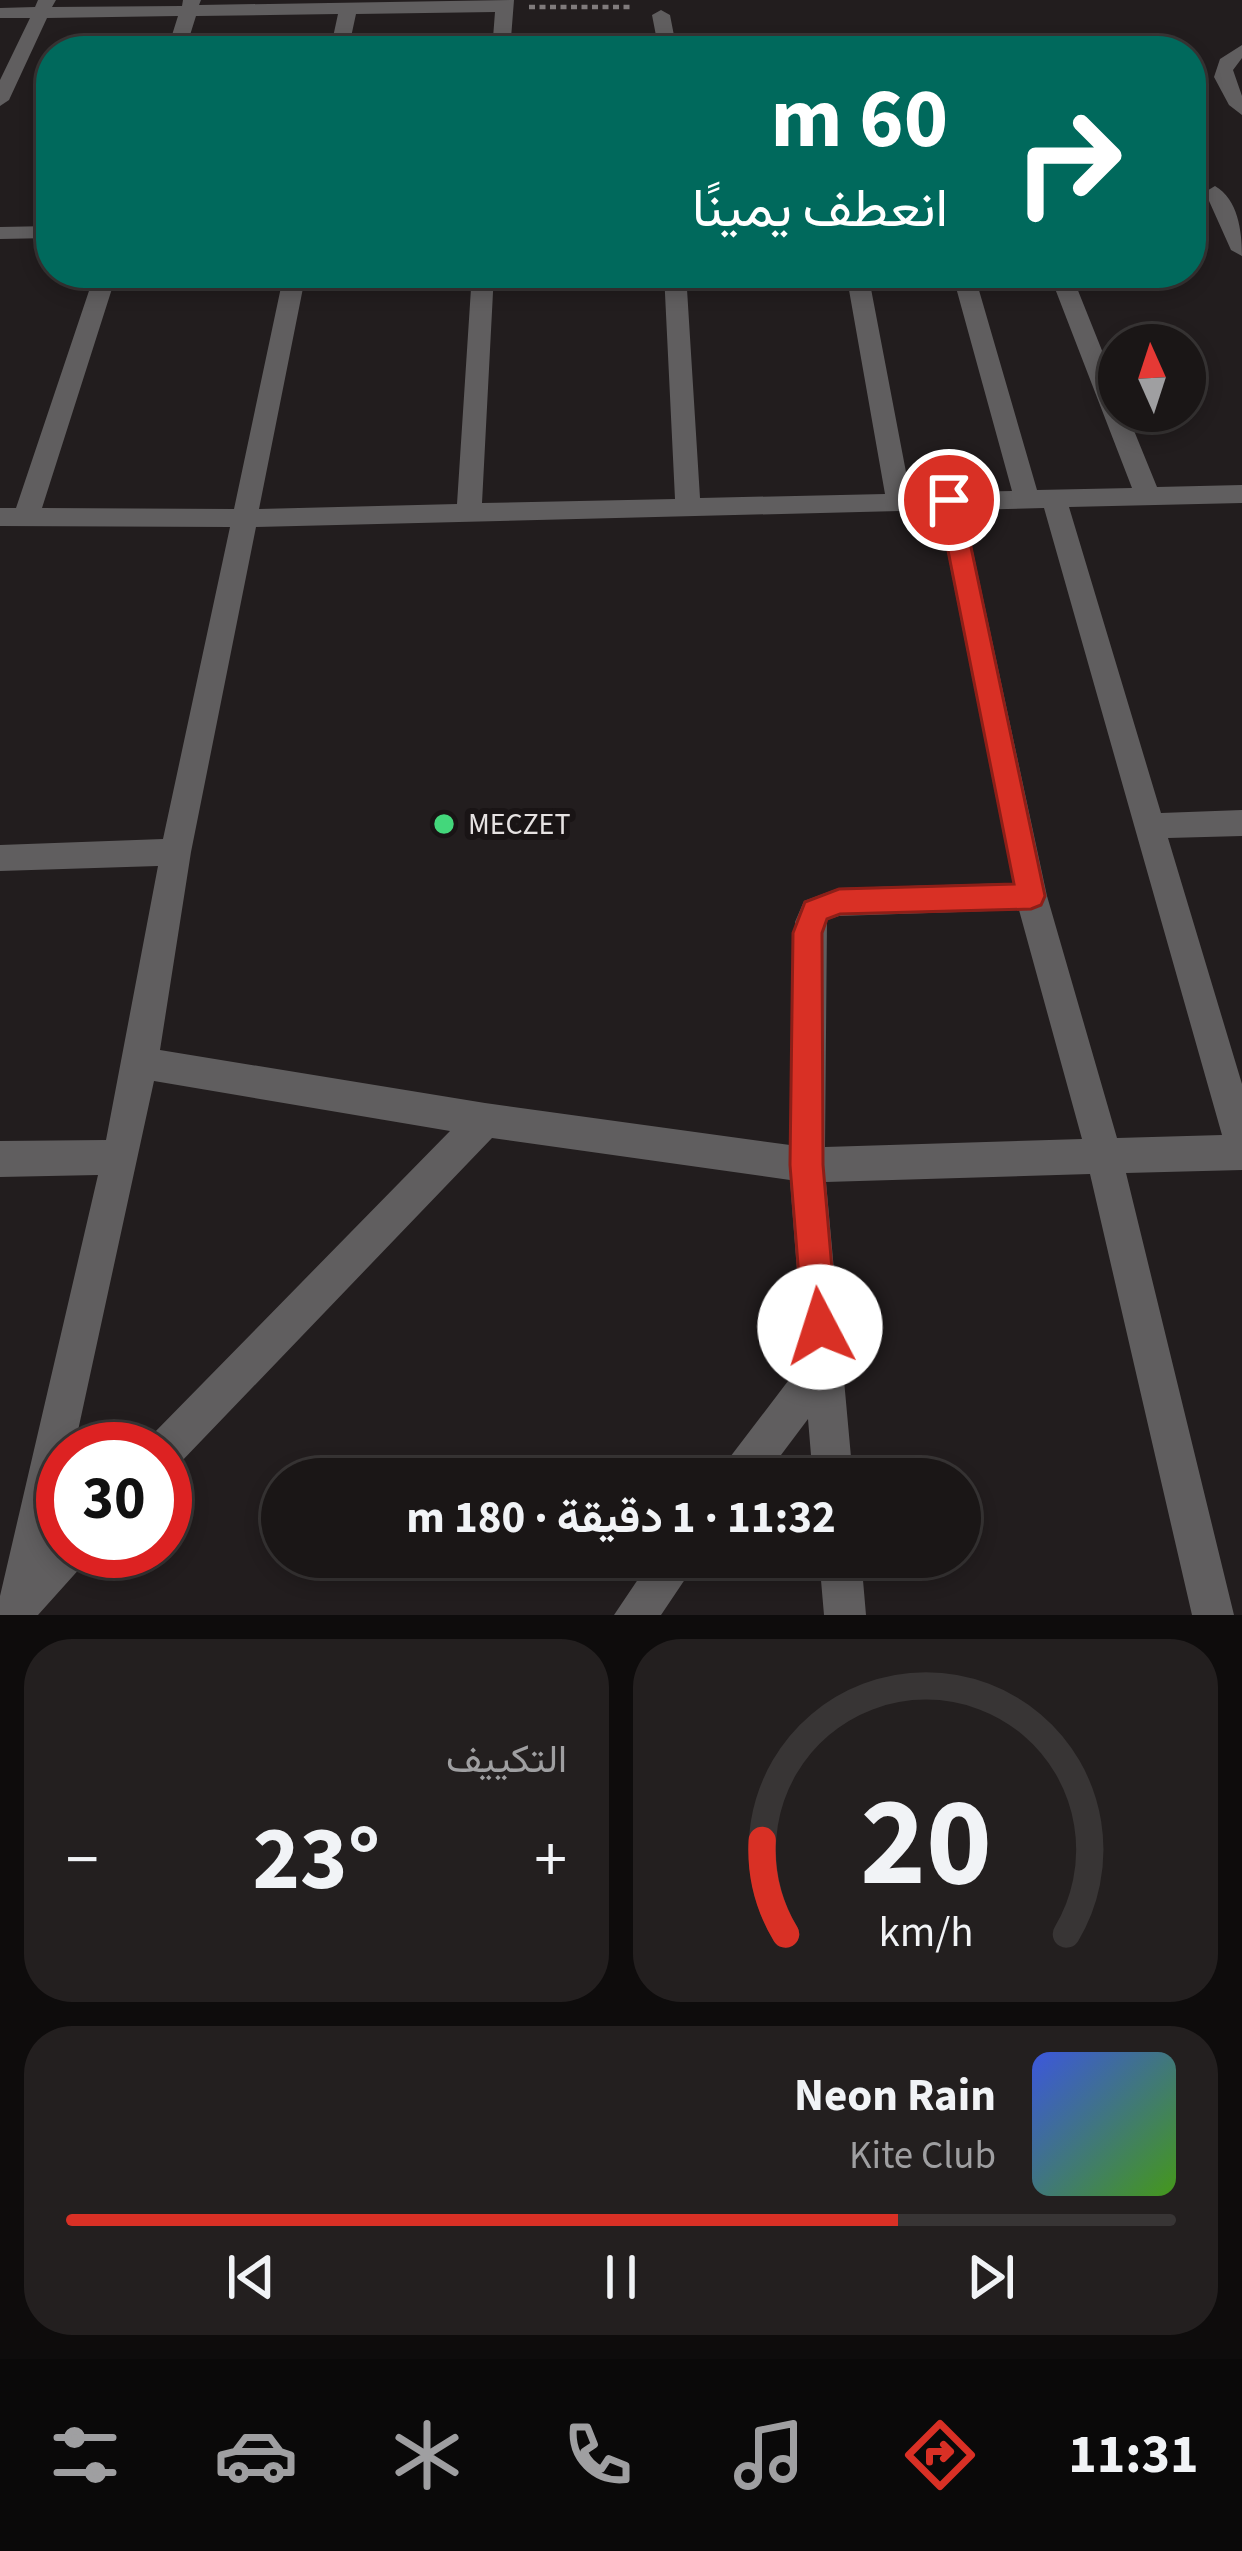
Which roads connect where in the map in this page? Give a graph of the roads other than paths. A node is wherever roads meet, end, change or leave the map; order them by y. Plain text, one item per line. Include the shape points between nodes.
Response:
1 (504, 3) edge
2 (349, 4) edge
3 (190, 5) edge
4 (44, 6) edge
5 (0, 13) edge
6 (662, 15) road end
7 (181, 36) edge
8 (342, 36) edge
9 (502, 36) edge
10 (666, 36) edge
11 (1242, 50) edge
12 (0, 100) edge
13 (1242, 109) edge
14 (1206, 192) edge
15 (1215, 192) junction
16 (1242, 197) edge
17 (0, 213) edge
18 (36, 213) edge
19 (1225, 213) edge
20 (36, 232) edge
21 (0, 233) edge
22 (1242, 250) edge
23 (100, 288) edge
24 (292, 288) edge
25 (482, 288) edge
26 (676, 288) edge
27 (859, 288) edge
28 (968, 288) edge
29 (1066, 288) edge
30 (1242, 494) edge
31 (1148, 497) junction
32 (1041, 498) junction
33 (899, 500) junction
34 (949, 500) junction
35 (688, 507) junction
36 (469, 512) junction
37 (13, 518) edge
38 (247, 518) junction
39 (1242, 823) edge
40 (1150, 826) junction
41 (176, 852) junction
42 (0, 858) edge
43 (1031, 896) junction
44 (141, 1063) junction
45 (485, 1120) junction
46 (1242, 1148) edge
47 (1104, 1156) junction
48 (119, 1157) junction
49 (0, 1159) edge
50 (806, 1165) junction
51 (823, 1367) junction
52 (192, 1422) edge
53 (754, 1458) edge
54 (831, 1458) edge
55 (44, 1578) edge
56 (663, 1578) edge
57 (842, 1578) edge
58 (19, 1607) edge
59 (635, 1615) edge
60 (845, 1615) edge
61 (1213, 1615) edge

1 - 2 street
1 - 9 street
2 - 3 street
2 - 8 street
3 - 4 street
3 - 7 street
4 - 5 street
4 - 12 street
6 - 10 street
11 - 13 street via 1224,63 1215,85
14 - 15 street
15 - 16 street
15 - 19 street
17 - 18 street
19 - 22 street
20 - 21 street
23 - 37 street
24 - 38 street
25 - 36 street
26 - 35 street
27 - 33 street
28 - 32 street
29 - 31 street
30 - 31 street
31 - 32 street
32 - 34 street
32 - 40 street
33 - 34 street
33 - 35 street
34 - 43 street
35 - 36 street
36 - 38 street
37 - 38 street
38 - 41 street
39 - 40 street
40 - 46 street
41 - 42 street
41 - 44 street
43 - 47 street
43 - 50 street via 839,902 815,910 808,933
44 - 45 street
44 - 48 street
45 - 50 street
45 - 52 street
46 - 47 street
47 - 50 street
47 - 61 street
48 - 49 street
48 - 58 street
50 - 51 street
51 - 53 street
51 - 54 street
55 - 58 street
56 - 59 street
57 - 60 street

